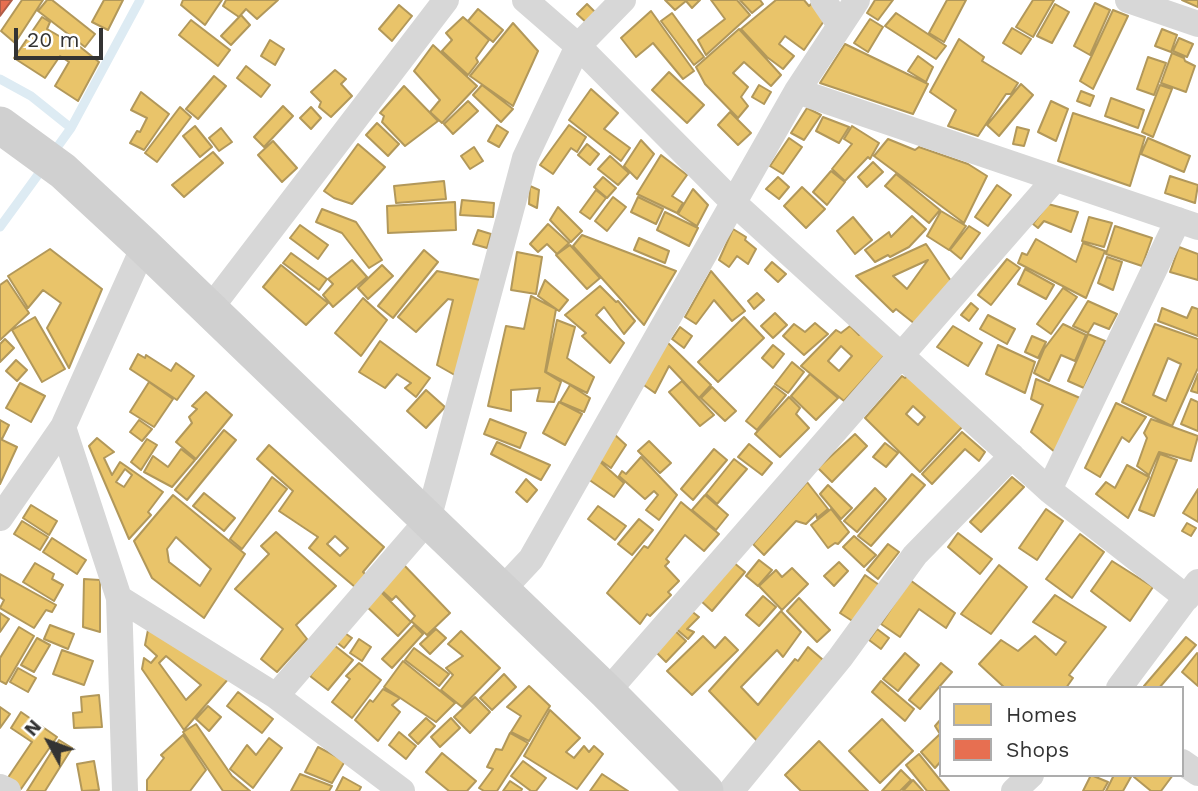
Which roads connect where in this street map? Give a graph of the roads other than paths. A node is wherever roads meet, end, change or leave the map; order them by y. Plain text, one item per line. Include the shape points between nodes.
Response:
1 (446, 0) edge
2 (525, 0) edge
3 (623, 0) edge
4 (823, 0) edge
5 (857, 0) edge
6 (1128, 0) edge
7 (1198, 24) edge
8 (840, 25) junction
9 (578, 46) junction
10 (797, 91) junction
11 (0, 125) edge
12 (1055, 178) junction
13 (734, 202) junction
14 (1188, 223) edge
15 (144, 246) junction
16 (209, 310) junction
17 (901, 353) junction
18 (63, 427) junction
19 (1012, 456) junction
20 (1049, 490) junction
21 (0, 517) edge
22 (428, 520) junction
23 (502, 590) junction
24 (1193, 590) edge
25 (119, 598) junction
26 (1121, 686) edge
27 (607, 692) junction
28 (276, 696) junction
29 (1029, 777) edge
30 (0, 787) edge
31 (8, 791) edge
32 (125, 791) edge
33 (402, 791) edge
34 (705, 791) edge
35 (731, 791) edge
36 (1014, 791) edge

1 - 16 street
2 - 9 street
3 - 9 street
4 - 8 street
5 - 8 street
6 - 7 street
8 - 10 street
9 - 13 street
9 - 22 street via 525,158
10 - 12 street
10 - 13 street
11 - 15 main road via 52,163
12 - 14 street
12 - 17 street
13 - 17 street
13 - 23 street via 531,559
14 - 20 street
15 - 16 main road
15 - 18 street
16 - 22 main road
17 - 19 street
17 - 27 street
18 - 21 street
18 - 25 street
19 - 20 street
19 - 35 street via 915,555 840,658
20 - 24 street
22 - 23 main road
22 - 28 street
23 - 27 main road
24 - 26 street
25 - 28 street
25 - 32 street
27 - 34 main road
28 - 33 street
29 - 36 street
30 - 31 street

